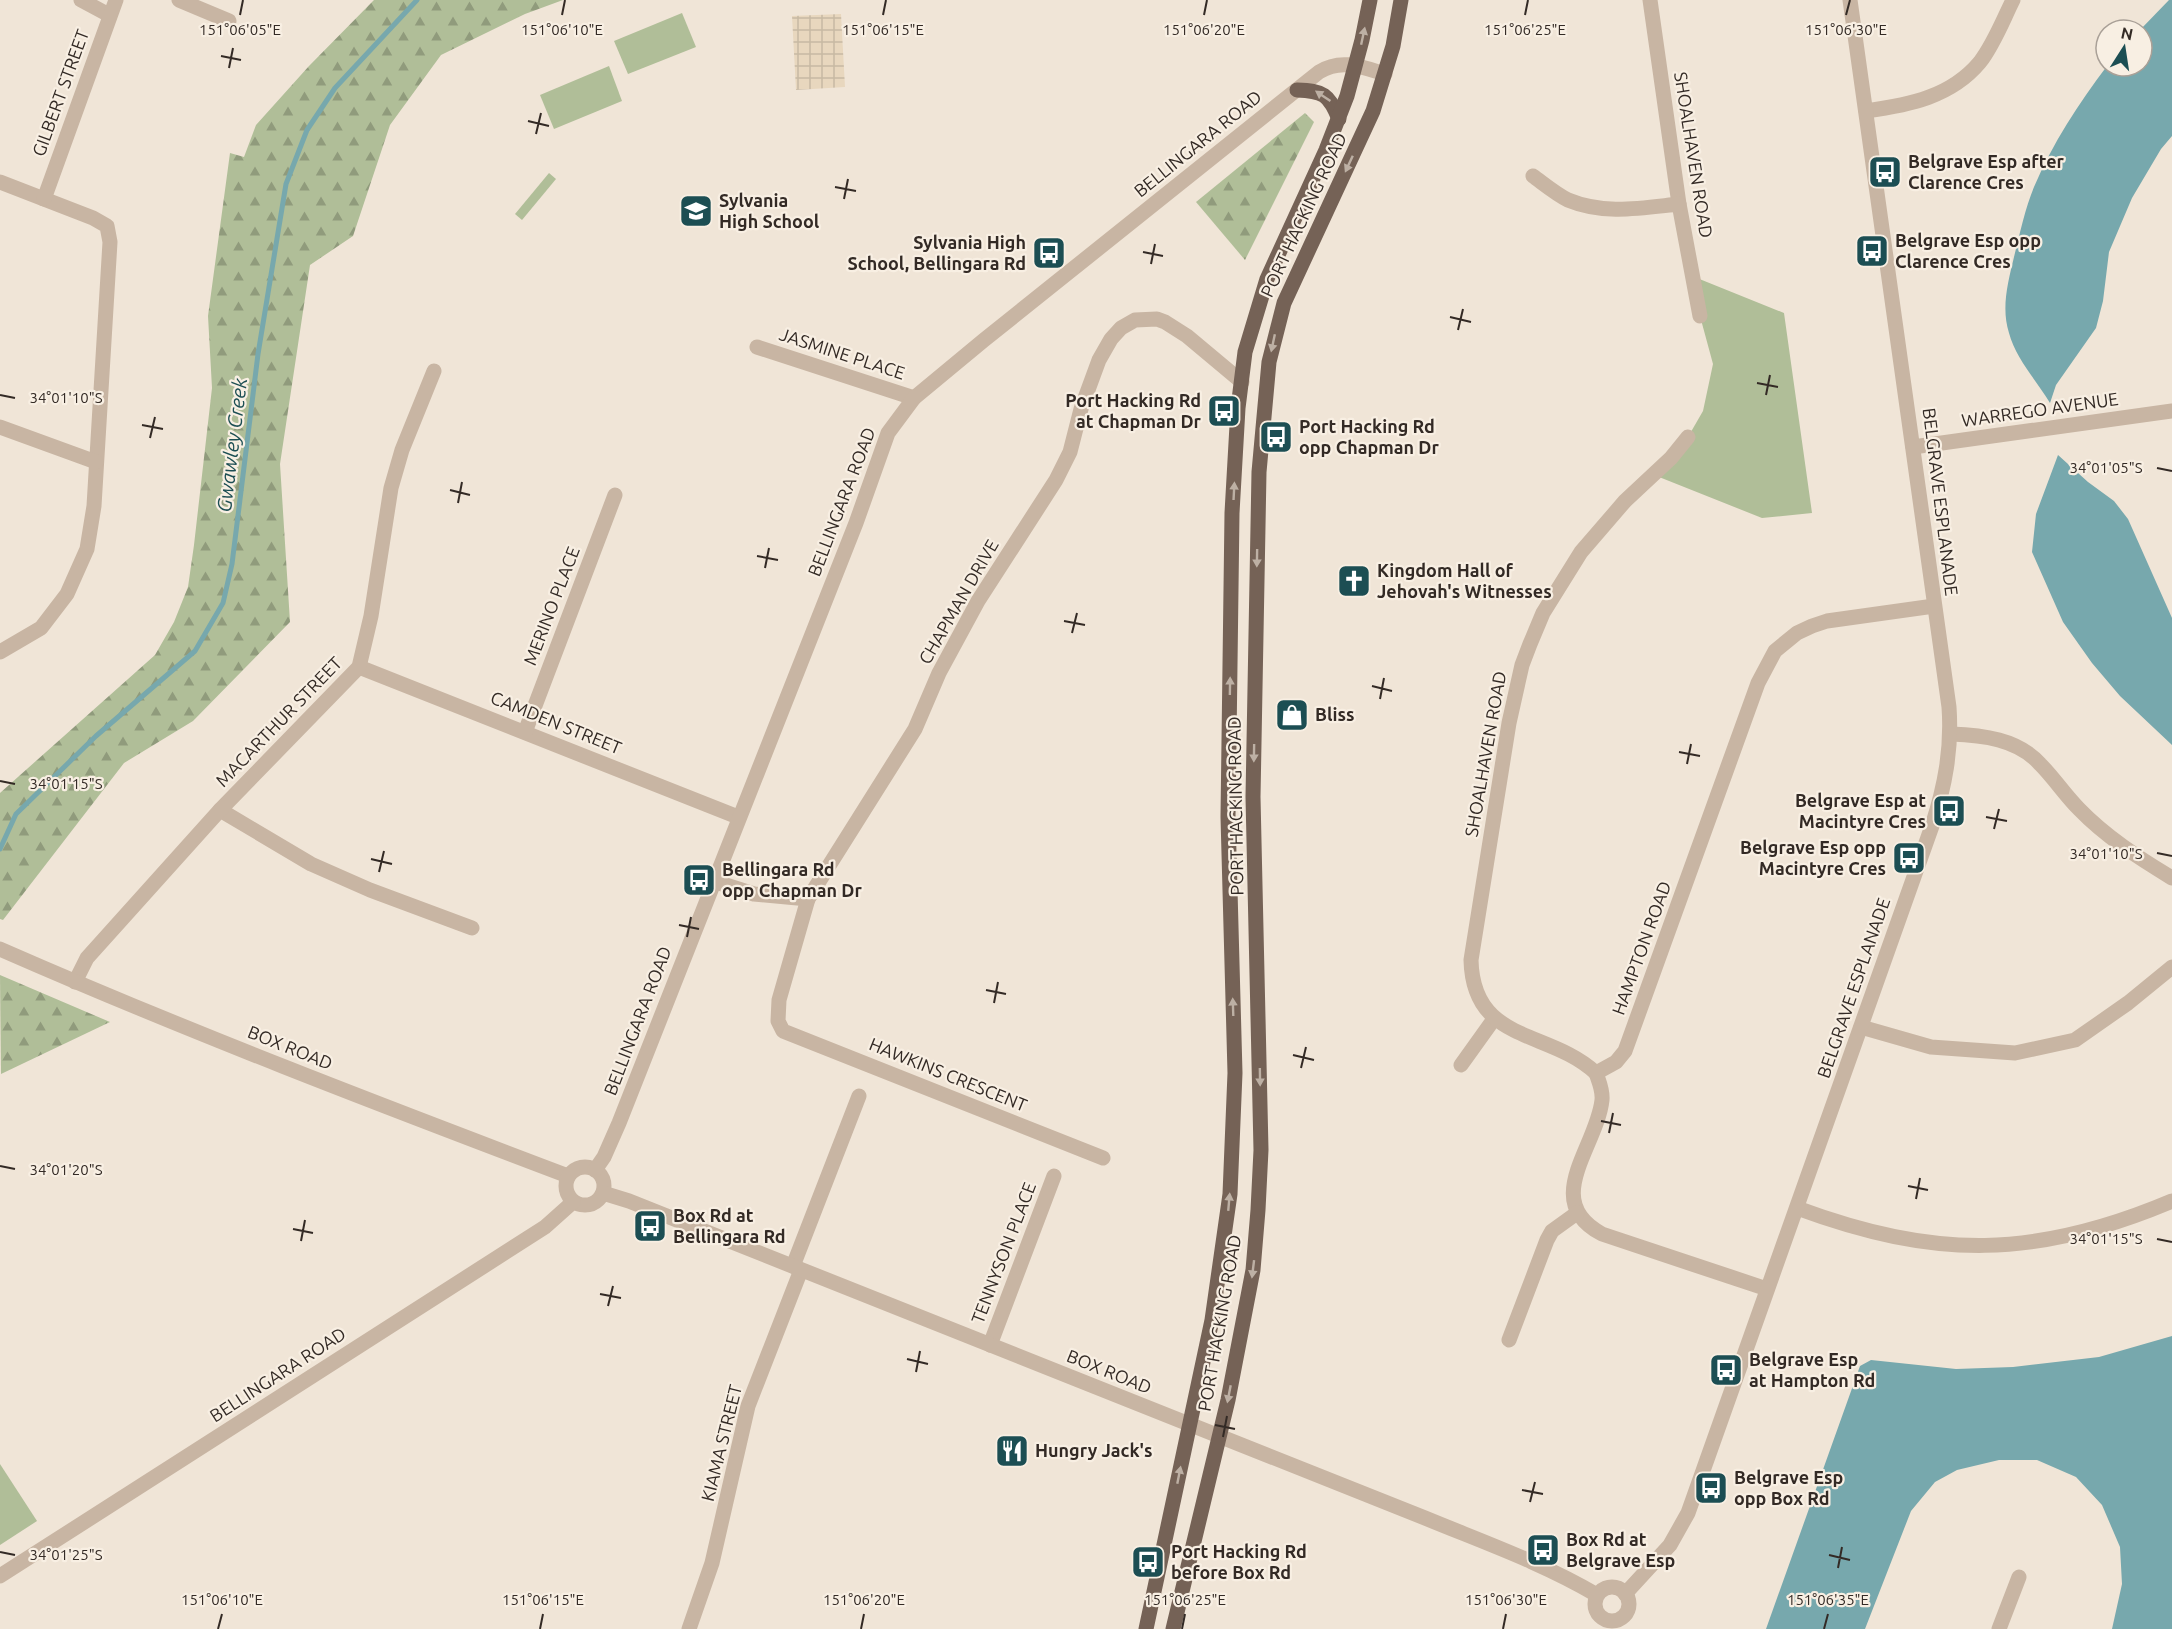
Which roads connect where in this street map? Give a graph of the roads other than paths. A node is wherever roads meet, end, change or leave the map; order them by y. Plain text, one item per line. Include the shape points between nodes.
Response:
1 (81, 0) edge
2 (116, 0) edge
3 (179, 0) edge
4 (1370, 0) edge
5 (1401, 0) edge
6 (1650, 0) edge
7 (1850, 0) edge
8 (2013, 0) edge
9 (109, 15) junction
10 (228, 21) dead end
11 (1356, 66) junction
12 (1385, 74) junction
13 (1297, 90) junction
14 (1866, 111) junction
15 (1339, 119) junction
16 (1533, 176) dead end
17 (0, 182) edge
18 (44, 199) junction
19 (1679, 204) junction
20 (1700, 316) dead end
21 (757, 347) dead end
22 (434, 371) dead end
23 (1242, 382) junction
24 (914, 398) junction
25 (2172, 411) edge
26 (0, 427) edge
27 (1688, 437) dead end
28 (1913, 447) junction
29 (96, 462) junction
30 (615, 495) dead end
31 (1934, 606) junction
32 (0, 652) edge
33 (359, 667) junction
34 (525, 732) junction
35 (1951, 734) junction
36 (220, 810) junction
37 (738, 817) junction
38 (2172, 878) edge
39 (714, 881) junction
40 (808, 899) junction
41 (472, 928) dead end
42 (0, 949) edge
43 (2172, 967) edge
44 (75, 982) junction
45 (1494, 1019) junction
46 (780, 1027) joint
47 (1861, 1027) junction
48 (1461, 1065) dead end
49 (1596, 1073) junction
50 (859, 1096) dead end
51 (1103, 1158) dead end
52 (595, 1170) junction
53 (568, 1176) junction
54 (1054, 1176) dead end
55 (603, 1193) junction
56 (2172, 1201) edge
57 (573, 1202) junction
58 (1797, 1208) junction
59 (1577, 1213) junction
60 (797, 1268) junction
61 (1767, 1289) junction
62 (1509, 1340) dead end
63 (990, 1345) junction
64 (1191, 1425) junction
65 (1220, 1437) junction
66 (0, 1576) edge
67 (2019, 1577) dead end
68 (1625, 1594) junction
69 (1597, 1595) junction
70 (1623, 1624) edge
71 (689, 1629) edge
72 (1146, 1629) edge
73 (1173, 1629) edge
74 (1999, 1629) edge

1 - 9 street
2 - 9 street, GILBERT STREET
3 - 10 street
11 -> 4 main road, PORT HACKING ROAD
5 - 12 main road, PORT HACKING ROAD
6 - 19 street, SHOALHAVEN ROAD
7 - 14 street, BELGRAVE ESPLANADE
8 - 14 street via 1981,61 1955,84 1922,100
9 - 18 street, GILBERT STREET
11 - 12 street, BELLINGARA ROAD
11 - 13 street, BELLINGARA ROAD via 1330,66
11 - 15 main road, PORT HACKING ROAD
12 -> 65 main road, PORT HACKING ROAD via 1365,129 1284,303 1264,400 1259,472 1253,797 1260,1183 1253,1270
15 -> 13 main road via 1325,95
13 - 24 street, BELLINGARA ROAD
14 - 28 street, BELGRAVE ESPLANADE
15 - 23 main road, PORT HACKING ROAD via 1267,279 1245,352
16 - 19 street via 1567,199 1596,208 1627,210
17 - 18 street
18 - 29 street via 107,226 110,242
19 - 20 street, SHOALHAVEN ROAD
21 - 24 street, JASMINE PLACE
22 - 33 street, MACARTHUR STREET via 390,488 371,616
23 - 40 street, CHAPMAN DRIVE via 1165,322 1135,320 1111,339 1056,480 978,601 943,664 915,729
64 -> 23 main road, PORT HACKING ROAD via 1221,1268 1234,1118 1228,817 1232,513
24 - 37 street, BELLINGARA ROAD via 888,433
25 - 28 street, WARREGO AVENUE
26 - 29 street
27 - 45 street, SHOALHAVEN ROAD via 1581,552 1543,613 1522,665 1471,960 1472,979 1480,1000
28 - 31 street, BELGRAVE ESPLANADE
29 - 32 street via 87,549 67,594 41,628
30 - 34 street, MERINO PLACE
31 - 35 street, BELGRAVE ESPLANADE
31 - 49 street, HAMPTON ROAD via 1827,621 1797,633 1775,651 1758,683 1625,1051 1616,1062
33 - 34 street, CAMDEN STREET
33 - 36 street, MACARTHUR STREET
34 - 37 street, CAMDEN STREET
35 - 38 street via 1990,738 2025,750 2080,810 2130,852
35 - 47 street, BELGRAVE ESPLANADE via 1935,817
36 - 41 street via 311,864
36 - 44 street, MACARTHUR STREET via 87,958
37 - 39 street, BELLINGARA ROAD
39 - 40 street via 754,894
39 - 52 street, BELLINGARA ROAD via 619,1122
40 - 46 street, CHAPMAN DRIVE via 779,1000
42 - 44 street, BOX ROAD
43 - 47 street via 2075,1040 2015,1053 1932,1047
44 - 53 street, BOX ROAD
45 - 48 street
45 - 49 street, SHOALHAVEN ROAD via 1571,1054
46 - 51 street, HAWKINS CRESCENT
47 - 58 street, BELGRAVE ESPLANADE
49 - 59 street via 1602,1099 1573,1182
50 - 60 street, KIAMA STREET
52 - 53 street via 578,1168
52 - 55 street via 603,1180
53 - 57 street via 566,1193
54 - 63 street, TENNYSON PLACE
55 - 57 street via 591,1205
55 - 60 street, BOX ROAD
56 - 58 street via 2077,1234 2011,1245 1972,1246 1868,1232
57 - 66 street, BELLINGARA ROAD via 545,1227
58 - 61 street, BELGRAVE ESPLANADE
59 - 61 street via 1602,1234
59 - 62 street via 1552,1231 1547,1240
60 - 63 street, BOX ROAD
60 - 71 street, KIAMA STREET via 748,1406 712,1563
61 - 68 street, BELGRAVE ESPLANADE via 1683,1522 1661,1556
63 - 64 street, BOX ROAD
64 - 65 street, BOX ROAD
72 -> 64 main road, PORT HACKING ROAD
65 - 69 street, BOX ROAD via 1425,1518
65 - 73 main road, PORT HACKING ROAD
67 - 74 street
68 - 69 street via 1611,1587
68 - 70 street via 1629,1604
69 - 70 street via 1595,1606 1600,1616

